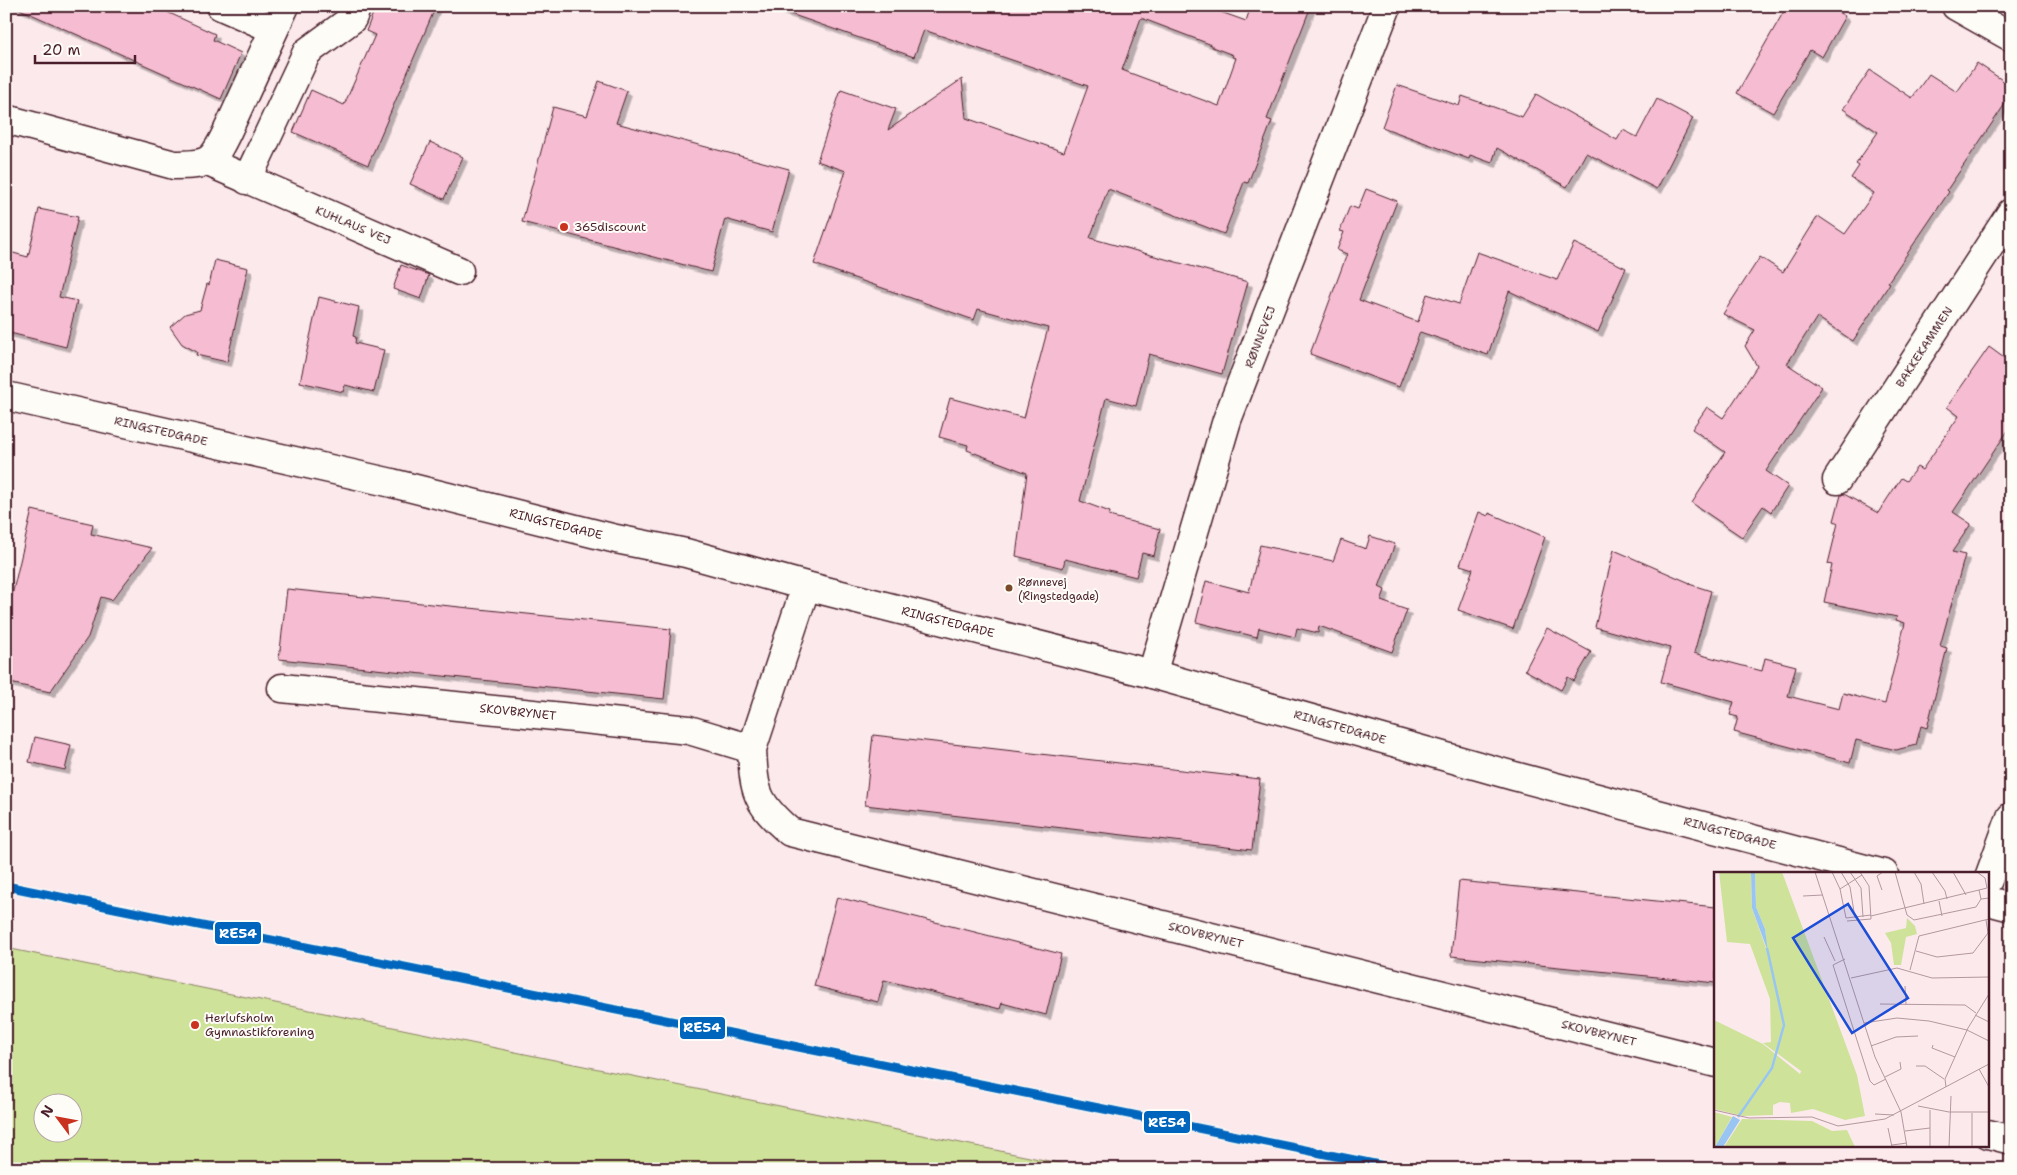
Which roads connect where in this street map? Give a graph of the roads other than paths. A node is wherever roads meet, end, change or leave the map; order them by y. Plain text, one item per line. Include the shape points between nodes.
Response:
1 (221, 6) edge
2 (358, 6) edge
3 (1387, 6) edge
4 (1956, 6) edge
5 (279, 18) edge
6 (2011, 37) edge
7 (6, 119) edge
8 (208, 162) junction
9 (247, 180) junction
10 (2011, 213) edge
11 (458, 271) dead end
12 (6, 396) edge
13 (1837, 480) dead end
14 (806, 586) junction
15 (1152, 674) junction
16 (282, 688) dead end
17 (752, 749) junction
18 (2011, 817) edge
19 (1876, 872) edge
20 (1990, 875) edge
21 (1990, 902) edge
22 (2011, 908) edge
23 (1714, 1063) edge
24 (1990, 1135) edge
25 (2011, 1140) edge

1 - 5 street
2 - 9 street via 352,19 307,52
3 - 15 street, RØNNEVEJ via 1227,420
4 - 6 street
5 - 8 street via 227,132
7 - 8 street via 174,166
8 - 9 street, KUHLAUS VEJ
9 - 11 street, KUHLAUS VEJ
10 - 13 street, BAKKEKAMMEN
12 - 14 street, RINGSTEDGADE via 392,483 616,539 686,553
14 - 15 street, RINGSTEDGADE
14 - 17 street, SKOVBRYNET
15 - 19 street, RINGSTEDGADE via 1514,776
16 - 17 street, SKOVBRYNET via 689,730
17 - 23 street, SKOVBRYNET via 753,775 759,799 773,818 790,832
18 - 20 street
21 - 22 street
24 - 25 street

